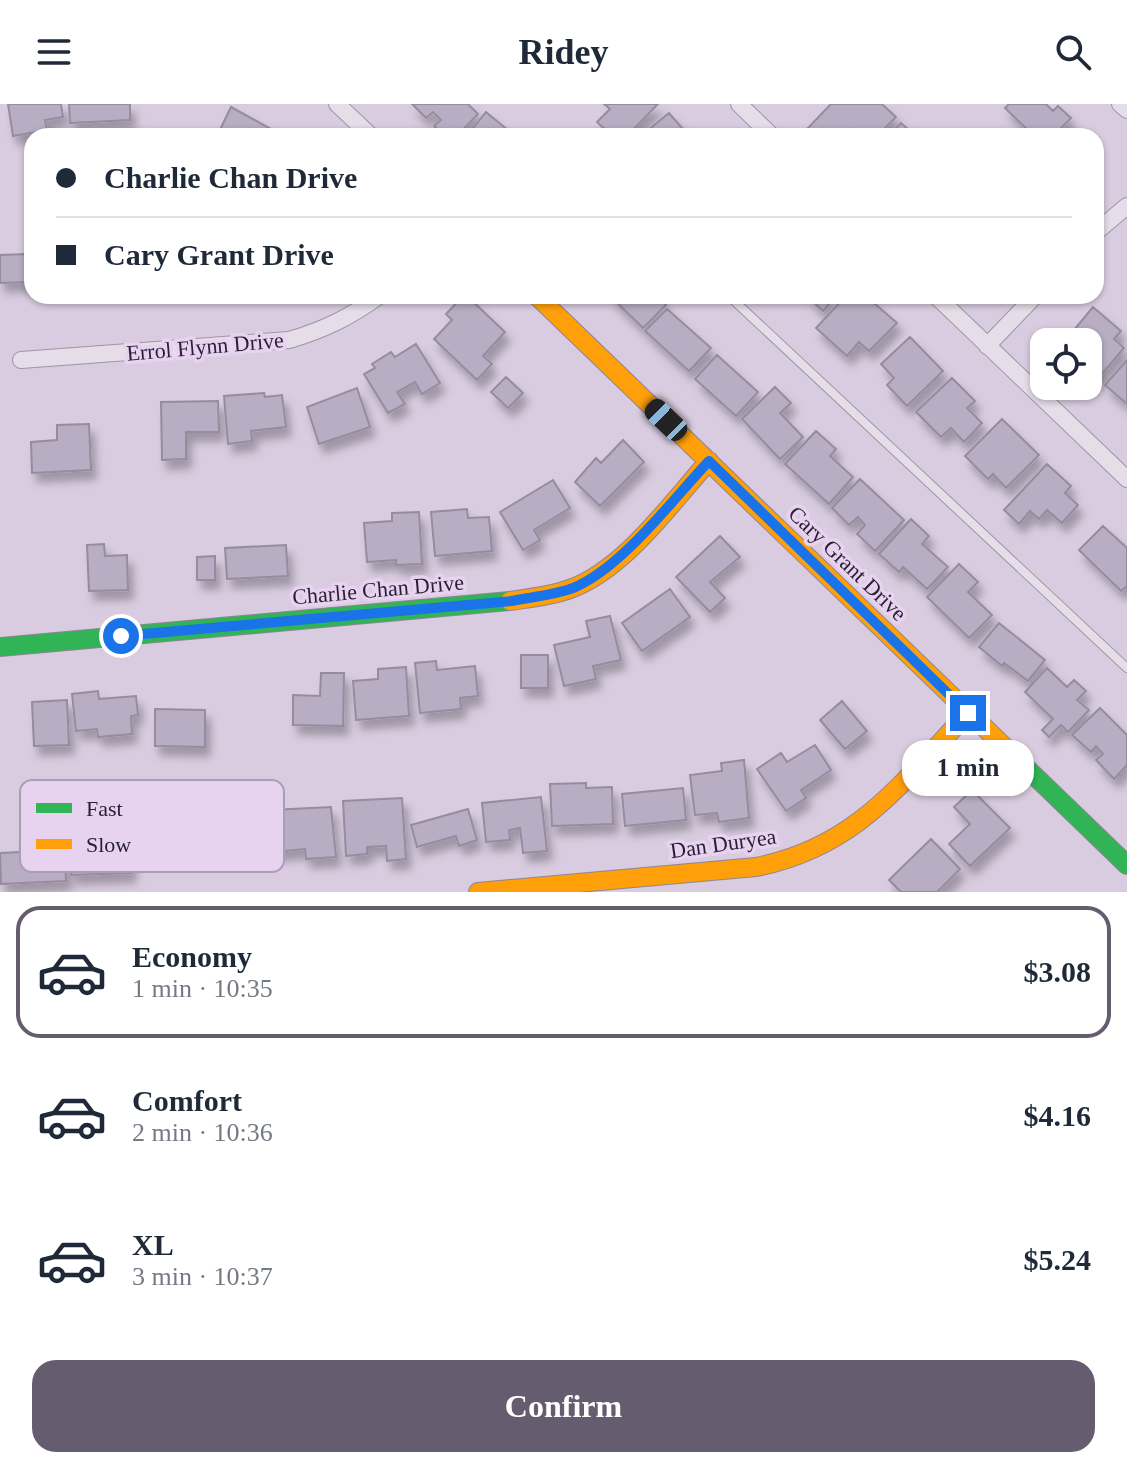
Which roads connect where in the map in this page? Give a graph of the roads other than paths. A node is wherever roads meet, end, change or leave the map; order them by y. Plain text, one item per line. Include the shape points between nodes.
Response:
1 (337, 104) edge
2 (739, 104) edge
3 (1120, 104) edge
4 (1127, 110) edge
5 (362, 128) edge
6 (764, 128) edge
7 (1127, 206) edge
8 (1104, 225) edge
9 (368, 304) edge
10 (545, 304) edge
11 (738, 304) edge
12 (944, 304) edge
13 (1027, 304) edge
14 (987, 346) junction
15 (21, 360) dead end
16 (709, 461) junction
17 (1127, 479) edge
18 (0, 647) edge
19 (1127, 668) edge
20 (968, 713) junction
21 (1127, 865) edge
22 (478, 892) edge

1 - 5 street
2 - 6 street
3 - 4 street
7 - 8 street
9 - 15 street, Errol Flynn Drive via 331,326 289,340
10 - 16 street, Cary Grant Drive
11 - 19 lane
12 - 14 street
13 - 14 street
14 - 17 street
16 - 18 street, Charlie Chan Drive via 632,545 600,573 561,591 512,601
16 - 20 street, Cary Grant Drive
20 - 21 street, Cary Grant Drive
20 - 22 street, Dan Duryea via 871,813 837,839 801,855 756,867

